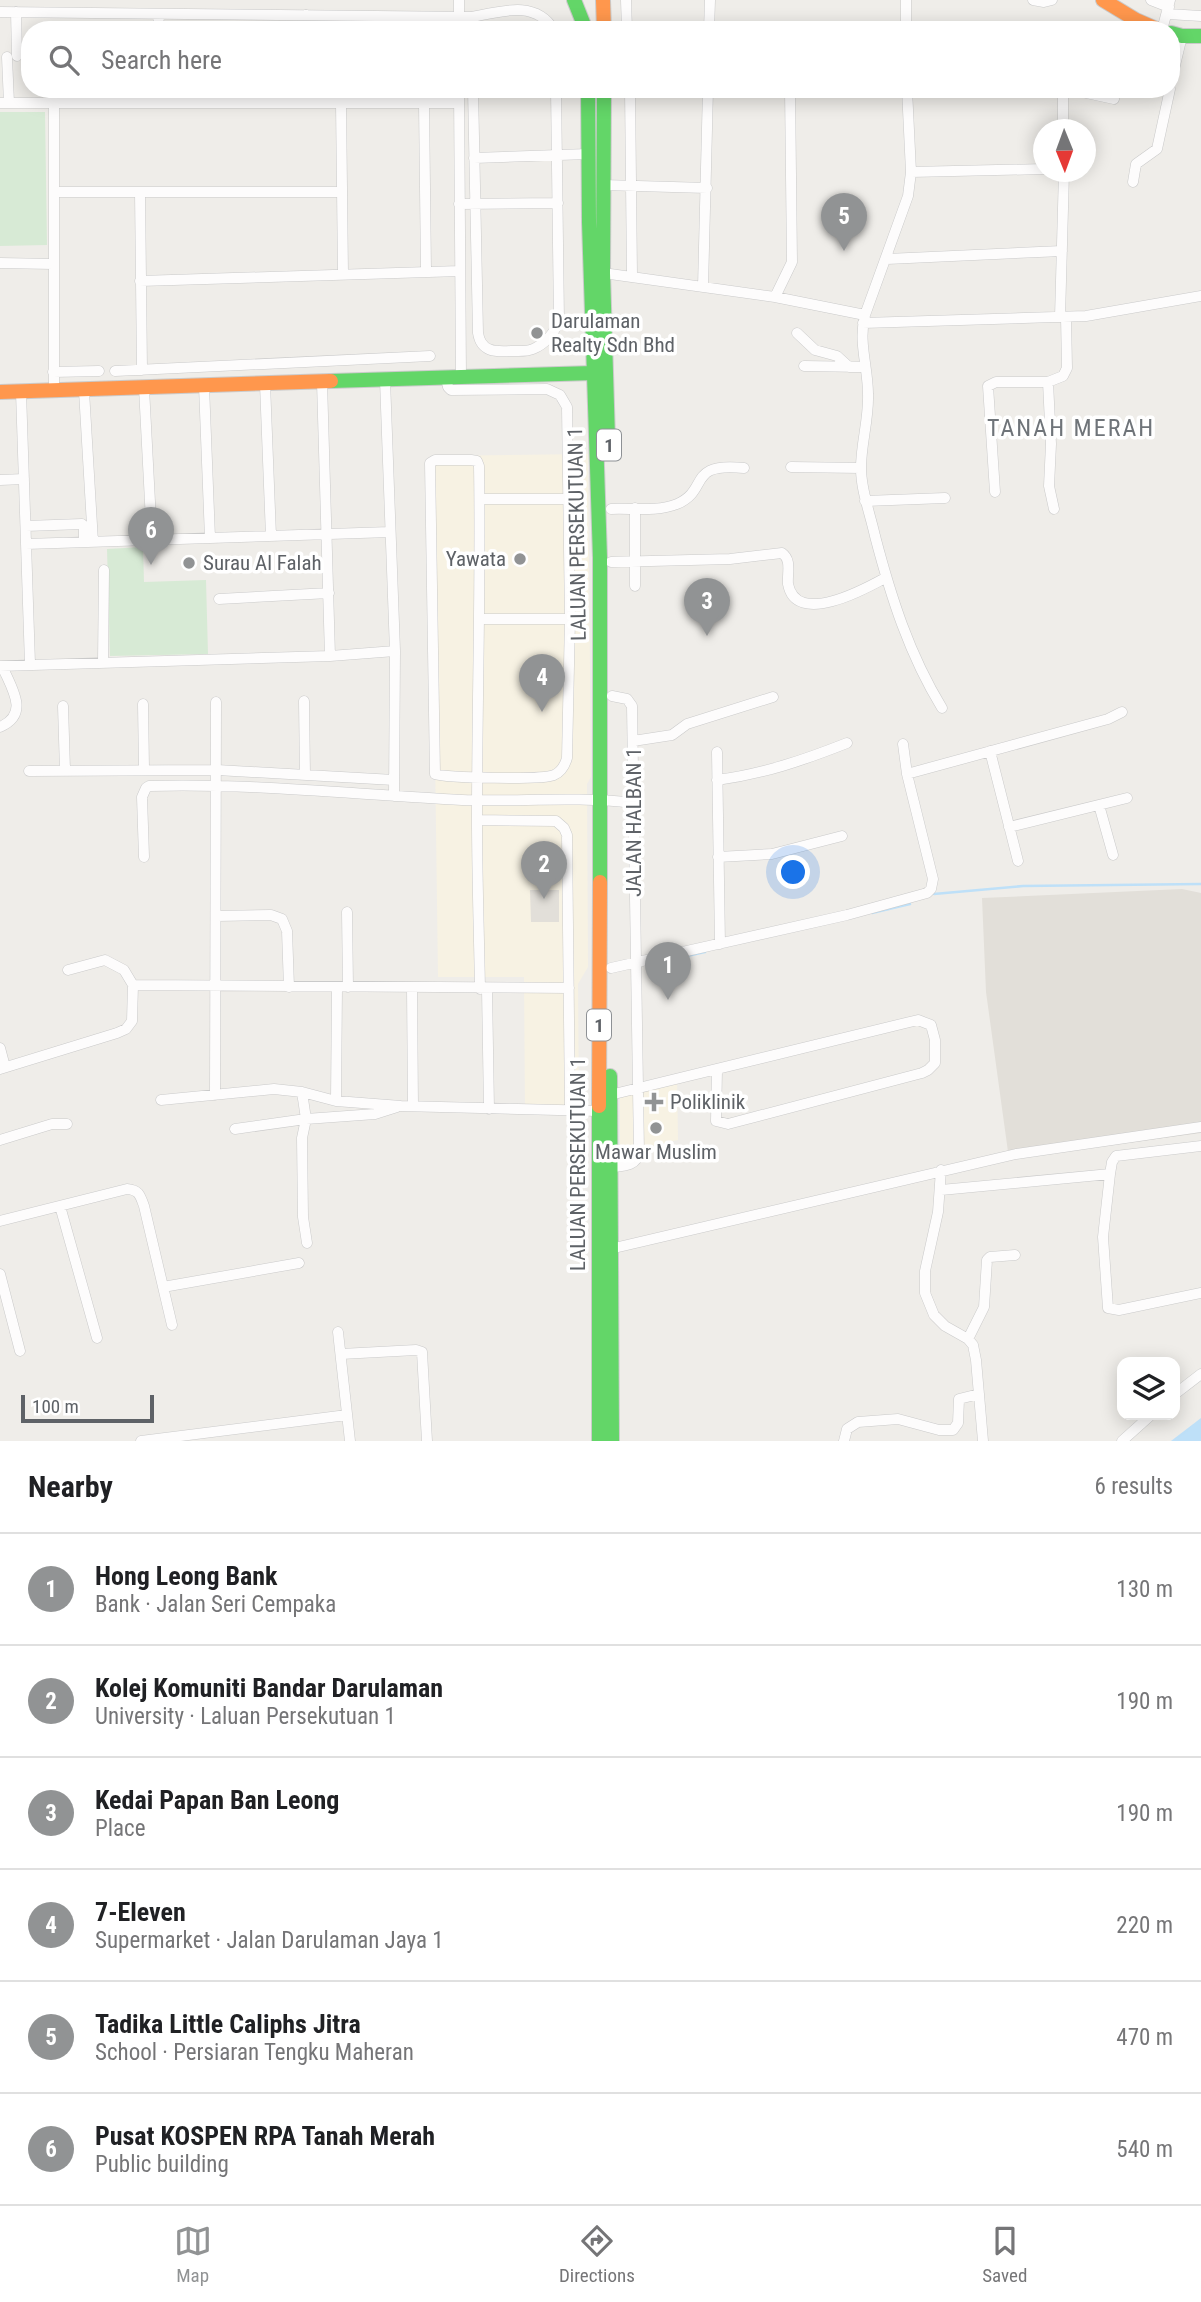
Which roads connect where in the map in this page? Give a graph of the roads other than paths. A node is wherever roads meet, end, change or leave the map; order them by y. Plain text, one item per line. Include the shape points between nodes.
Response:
1 (459, 0) edge
2 (574, 0) edge
3 (587, 0) edge
4 (604, 0) edge
5 (626, 0) edge
6 (710, 0) edge
7 (906, 0) edge
8 (1032, 0) edge
9 (1052, 0) edge
10 (1103, 0) edge
11 (1151, 0) edge
12 (1169, 7) edge
13 (0, 12) edge
14 (16, 12) junction
15 (159, 14) junction
16 (306, 15) junction
17 (1201, 16) edge
18 (459, 17) junction
19 (472, 17) junction
20 (159, 21) edge
21 (306, 21) edge
22 (459, 21) edge
23 (472, 21) edge
24 (548, 21) edge
25 (583, 21) edge
26 (587, 21) edge
27 (604, 21) edge
28 (627, 21) edge
29 (709, 21) edge
30 (906, 21) edge
31 (1138, 21) edge
32 (1180, 35) edge
33 (1201, 36) edge
34 (156, 98) edge
35 (295, 98) edge
36 (459, 98) edge
37 (473, 98) edge
38 (556, 98) edge
39 (587, 98) edge
40 (604, 98) edge
41 (630, 98) edge
42 (708, 98) edge
43 (790, 98) edge
44 (907, 98) edge
45 (1065, 98) edge
46 (1109, 98) edge
47 (1168, 98) edge
48 (1114, 99) dead end
49 (4, 103) edge
50 (156, 103) junction
51 (295, 103) junction
52 (341, 103) junction
53 (424, 103) junction
54 (459, 103) junction
55 (54, 104) junction
56 (1064, 119) edge
57 (588, 154) junction
58 (557, 155) junction
59 (474, 158) junction
60 (1033, 169) edge
61 (911, 172) junction
62 (1063, 182) edge
63 (1133, 182) dead end
64 (603, 185) junction
65 (631, 186) junction
66 (707, 188) junction
67 (54, 192) junction
68 (140, 192) junction
69 (342, 192) junction
70 (558, 203) junction
71 (459, 204) junction
72 (475, 204) junction
73 (1062, 251) junction
74 (887, 259) junction
75 (0, 263) edge
76 (53, 264) junction
77 (460, 271) junction
78 (426, 272) junction
79 (603, 273) junction
80 (343, 274) junction
81 (632, 276) junction
82 (140, 281) junction
83 (703, 286) junction
84 (1201, 296) edge
85 (775, 297) junction
86 (1063, 317) junction
87 (864, 319) junction
88 (797, 333) dead end
89 (430, 356) dead end
90 (804, 366) dead end
91 (849, 367) junction
92 (865, 367) junction
93 (142, 370) junction
94 (99, 371) dead end
95 (115, 371) dead end
96 (53, 372) junction
97 (593, 373) junction
98 (454, 377) junction
99 (385, 380) junction
100 (322, 382) junction
101 (532, 382) junction
102 (1048, 382) junction
103 (265, 384) junction
104 (204, 386) junction
105 (144, 388) junction
106 (84, 391) junction
107 (0, 392) edge
108 (54, 392) junction
109 (21, 393) junction
110 (791, 467) dead end
111 (744, 468) dead end
112 (861, 468) junction
113 (0, 480) edge
114 (24, 480) junction
115 (995, 492) dead end
116 (945, 498) dead end
117 (480, 499) junction
118 (569, 499) junction
119 (865, 501) junction
120 (635, 508) junction
121 (611, 509) junction
122 (1054, 509) dead end
123 (26, 526) junction
124 (390, 532) junction
125 (327, 534) junction
126 (271, 536) junction
127 (210, 538) junction
128 (152, 540) junction
129 (88, 542) junction
130 (26, 544) junction
131 (611, 562) junction
132 (635, 562) junction
133 (104, 570) dead end
134 (886, 578) junction
135 (635, 586) dead end
136 (329, 593) junction
137 (219, 599) dead end
138 (480, 619) junction
139 (570, 619) junction
140 (395, 651) junction
141 (330, 656) junction
142 (103, 662) junction
143 (30, 664) junction
144 (1, 666) edge
145 (612, 696) junction
146 (773, 697) dead end
147 (304, 701) dead end
148 (216, 702) dead end
149 (143, 704) dead end
150 (64, 706) dead end
151 (942, 708) dead end
152 (1122, 712) dead end
153 (0, 727) edge
154 (634, 741) junction
155 (847, 743) dead end
156 (902, 744) dead end
157 (990, 751) junction
158 (717, 752) dead end
159 (144, 769) junction
160 (65, 770) junction
161 (218, 770) junction
162 (29, 771) dead end
163 (305, 775) junction
164 (907, 775) junction
165 (478, 776) junction
166 (394, 780) junction
167 (717, 780) junction
168 (218, 784) junction
169 (394, 796) junction
170 (1127, 798) dead end
171 (477, 800) junction
172 (606, 800) junction
173 (632, 803) junction
174 (1099, 805) junction
175 (477, 820) junction
176 (1009, 827) junction
177 (842, 836) dead end
178 (1113, 855) dead end
179 (144, 857) dead end
180 (718, 857) junction
181 (1018, 861) dead end
182 (347, 912) dead end
183 (217, 916) junction
184 (720, 944) junction
185 (635, 963) junction
186 (611, 968) junction
187 (68, 970) dead end
188 (133, 985) junction
189 (217, 985) junction
190 (289, 986) junction
191 (337, 987) junction
192 (348, 987) junction
193 (412, 988) junction
194 (569, 988) junction
195 (484, 989) junction
196 (0, 1048) edge
197 (3, 1068) edge
198 (717, 1070) junction
199 (638, 1088) junction
200 (302, 1092) junction
201 (215, 1095) junction
202 (610, 1095) junction
203 (161, 1100) dead end
204 (337, 1101) junction
205 (401, 1106) junction
206 (413, 1106) junction
207 (489, 1109) junction
208 (570, 1111) junction
209 (598, 1111) junction
210 (306, 1119) junction
211 (67, 1124) dead end
212 (1201, 1127) edge
213 (235, 1129) dead end
214 (0, 1140) edge
215 (1201, 1146) edge
216 (612, 1167) junction
217 (941, 1170) junction
218 (1110, 1174) junction
219 (941, 1190) junction
220 (60, 1206) junction
221 (0, 1221) edge
222 (307, 1242) dead end
223 (605, 1250) junction
224 (1015, 1255) dead end
225 (299, 1264) dead end
226 (0, 1274) edge
227 (163, 1287) junction
228 (1201, 1293) edge
229 (172, 1325) dead end
230 (338, 1332) dead end
231 (97, 1338) dead end
232 (968, 1339) junction
233 (20, 1351) dead end
234 (341, 1354) junction
235 (1201, 1374) edge
236 (1180, 1390) edge
237 (979, 1394) junction
238 (347, 1415) junction
239 (1145, 1420) edge
240 (141, 1441) edge
241 (350, 1441) edge
242 (427, 1441) edge
243 (598, 1441) edge
244 (612, 1441) edge
245 (844, 1441) edge
246 (983, 1441) edge
247 (1122, 1441) edge

1 - 18 street
2 - 25 main road
3 - 26 main road
4 - 27 main road
5 - 28 street
6 - 29 street
7 - 30 street
8 - 9 street
10 - 31 main road
11 - 12 street
12 - 17 street
13 - 14 street
14 - 15 street
14 - 49 street
15 - 16 street
15 - 20 street
16 - 18 street
16 - 21 street
18 - 19 street
18 - 22 street
19 - 23 street
19 - 24 street via 516,8 531,9
32 - 33 main road
34 - 50 street
35 - 51 street
36 - 54 street
37 - 59 street
38 - 58 street
39 - 57 main road, LALUAN PERSEKUTUAN 1 / 1
40 - 64 main road, LALUAN PERSEKUTUAN 1 / 1
41 - 65 street
42 - 66 street
43 - 85 street via 792,262
44 - 61 street
45 - 56 street
46 - 48 street
47 - 63 street via 1159,145 1136,164
49 - 55 street
50 - 51 street
50 - 55 street
51 - 52 street
52 - 53 street
52 - 69 street
53 - 54 street
53 - 78 street
54 - 71 street
55 - 67 street
57 - 58 street
57 - 97 main road, LALUAN PERSEKUTUAN 1 / 1
58 - 59 street
58 - 70 street
59 - 72 street
60 - 61 street
61 - 74 street via 905,208
62 - 73 street
64 - 65 street
64 - 79 main road, LALUAN PERSEKUTUAN 1 / 1
65 - 66 street
65 - 81 street
66 - 83 street
67 - 68 street
67 - 76 street
68 - 69 street
68 - 82 street
69 - 80 street
70 - 72 street
70 - 72 street via 556,327 551,337 530,350 495,352 480,343 478,333
71 - 72 street
71 - 77 street
73 - 74 street
73 - 86 street
74 - 87 street
75 - 76 street
76 - 96 street
77 - 78 street
77 - 98 street
78 - 80 street
79 - 81 street
79 - 121 main road, LALUAN PERSEKUTUAN 1 / 1
80 - 82 street
81 - 83 street
82 - 93 street
83 - 85 street
84 - 86 street
85 - 87 street via 858,312
86 - 87 street
86 - 102 street via 1067,368 1063,376
87 - 92 street
88 - 91 street via 815,350 837,356
89 - 93 street
90 - 91 street
91 - 92 street
92 - 112 street via 868,397
93 - 95 street
94 - 96 street
96 - 108 street
97 - 101 main road
97 - 172 main road, LALUAN PERSEKUTUAN 1 / 1
98 - 99 main road
98 - 101 main road
99 - 100 main road
99 - 124 street
100 - 103 main road
100 - 125 street
101 - 118 street via 554,391 567,404
102 - 115 street via 988,386
102 - 122 street via 1049,486
103 - 104 main road
103 - 126 street
104 - 105 main road
104 - 127 street
105 - 106 main road
105 - 128 street
106 - 108 main road
106 - 129 street
107 - 109 main road
108 - 109 main road
109 - 114 street
110 - 112 street
111 - 120 street via 712,468 683,501
112 - 119 street
113 - 114 street
114 - 123 street
116 - 119 street
117 - 118 street
117 - 138 street
117 - 165 street via 477,461 430,463 434,768 442,777
118 - 139 street
119 - 134 street
120 - 121 street
120 - 132 street
121 - 131 main road, LALUAN PERSEKUTUAN 1 / 1
123 - 129 street via 82,524
123 - 130 street
124 - 125 street
124 - 140 street
125 - 126 street
125 - 136 street
126 - 127 street
127 - 128 street
128 - 129 street
129 - 130 street
130 - 143 street
131 - 132 street
131 - 145 main road, LALUAN PERSEKUTUAN 1 / 1
132 - 134 street via 782,553 788,559 791,591 811,604 844,598
132 - 135 street
133 - 142 street
134 - 151 street via 907,641
136 - 137 street
136 - 141 street
138 - 139 street
138 - 165 street
139 - 165 street via 565,765 547,777
140 - 141 street
140 - 166 street
141 - 142 street
142 - 143 street
143 - 144 street
144 - 153 street via 18,708 15,717
145 - 154 street, JALAN HALBAN 1 via 631,703
145 - 172 main road, LALUAN PERSEKUTUAN 1 / 1
146 - 154 street via 687,724 672,735
147 - 163 street
148 - 161 street
149 - 159 street
150 - 160 street
152 - 157 street
154 - 173 street, JALAN HALBAN 1
155 - 167 street via 782,768
156 - 164 street
157 - 164 street
157 - 176 street
158 - 167 street
159 - 160 street
159 - 161 street
160 - 162 street
161 - 163 street
161 - 168 street
163 - 166 street
164 - 184 street via 933,879 927,893
165 - 171 street
166 - 169 street
167 - 180 street
168 - 169 street
168 - 179 street via 146,788 142,797
168 - 183 street
169 - 171 street
170 - 174 street
171 - 172 street
171 - 175 street
172 - 173 street
172 - 186 main road, LALUAN PERSEKUTUAN 1 / 1
172 - 209 main road, LALUAN PERSEKUTUAN 1 / 1
173 - 185 street, JALAN HALBAN 1
174 - 176 street
174 - 178 street
175 - 194 street via 556,821 564,828
175 - 195 street
176 - 181 street
177 - 180 street via 772,854
180 - 184 street
182 - 192 street
183 - 189 street
183 - 190 street via 282,919 287,931
184 - 185 street
185 - 186 street
185 - 199 street, JALAN HALBAN 1
186 - 202 main road, LALUAN PERSEKUTUAN 1 / 1
187 - 188 street via 105,960 124,970
188 - 189 street
188 - 197 street via 132,1021 125,1029
189 - 190 street
189 - 201 street
190 - 191 street
191 - 192 street
191 - 204 street
192 - 193 street
193 - 195 street
193 - 206 street
194 - 195 street
194 - 208 street
195 - 207 street
196 - 197 street
198 - 198 street via 918,1020 931,1025 935,1040 935,1063 922,1073 722,1125 715,1116
198 - 199 street
199 - 202 street
199 - 216 street, JALAN HALBAN 1 via 639,1157 631,1165
200 - 201 street via 274,1089
200 - 204 street
200 - 210 street
201 - 203 street
202 - 216 main road, LALUAN PERSEKUTUAN 1 / 1
204 - 205 street
205 - 206 street
205 - 210 street via 375,1114
206 - 207 street
207 - 208 street
208 - 209 street
209 - 223 main road, LALUAN PERSEKUTUAN 1 / 1
210 - 213 street
210 - 222 street via 302,1138
211 - 214 street
212 - 217 street via 1016,1154
215 - 218 street via 1116,1156
216 - 223 main road, LALUAN PERSEKUTUAN 1 / 1
217 - 219 street
217 - 223 street
218 - 219 street
218 - 228 street via 1103,1224 1108,1308 1119,1310
219 - 232 street via 925,1270 925,1293 934,1315
220 - 221 street
220 - 227 street via 135,1190 140,1194
220 - 231 street
223 - 243 main road, LALUAN PERSEKUTUAN 1 / 1
223 - 244 main road, LALUAN PERSEKUTUAN 1 / 1
224 - 232 street via 987,1260 984,1307
225 - 227 street
226 - 233 street
227 - 229 street
230 - 234 street
232 - 237 street via 976,1354
234 - 238 street
234 - 242 street via 422,1352
235 - 236 street
237 - 245 street via 959,1399 958,1423 953,1430 898,1419 869,1421 849,1426
237 - 246 street
238 - 240 street
238 - 241 street
239 - 247 street

